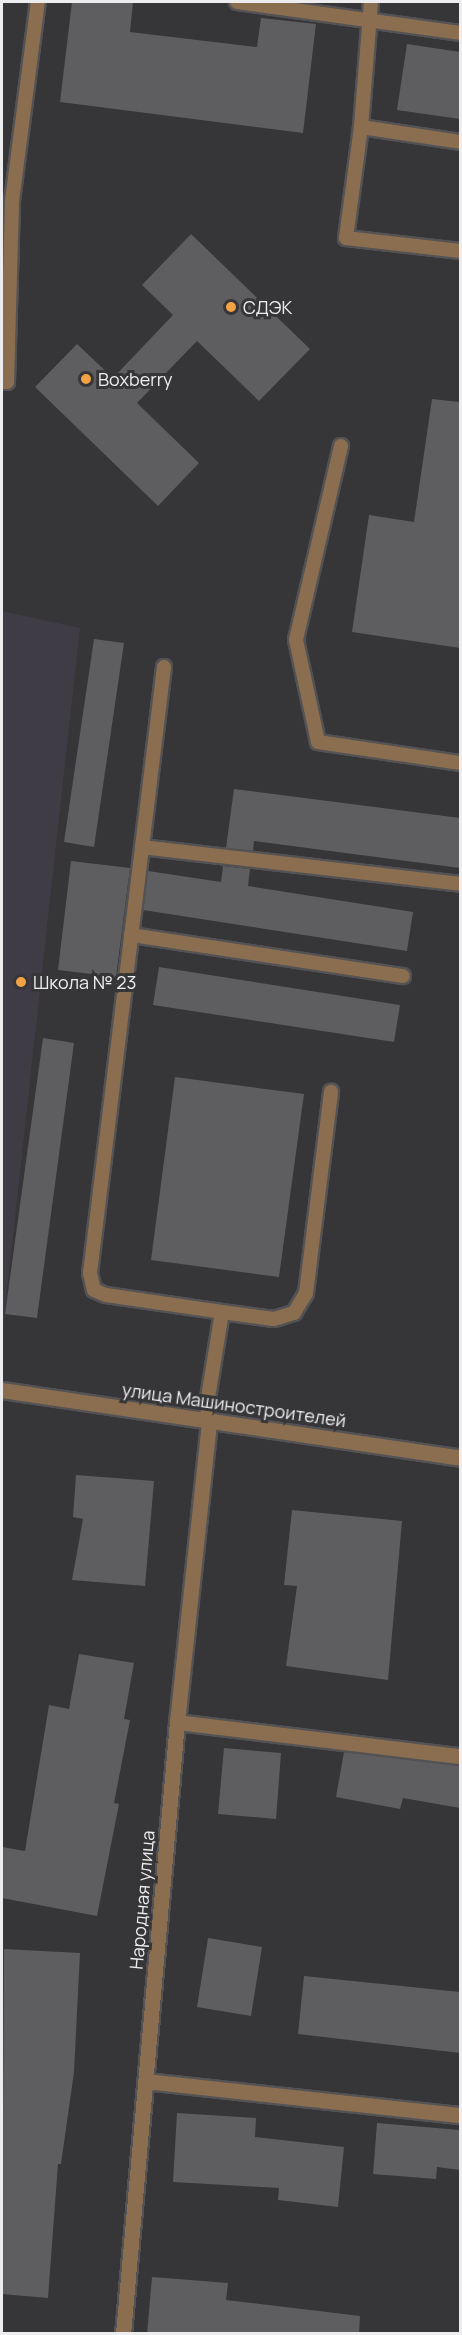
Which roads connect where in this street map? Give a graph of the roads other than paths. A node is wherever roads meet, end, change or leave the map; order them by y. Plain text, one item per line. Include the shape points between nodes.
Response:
1 (38, 2) edge
2 (237, 2) edge
3 (371, 2) edge
4 (371, 21) junction
5 (460, 33) edge
6 (361, 127) junction
7 (460, 142) edge
8 (460, 251) edge
9 (2, 381) edge
10 (341, 446) dead end
11 (164, 667) dead end
12 (460, 763) edge
13 (142, 847) junction
14 (460, 884) edge
15 (131, 934) junction
16 (404, 976) dead end
17 (331, 1092) dead end
18 (222, 1312) junction
19 (2, 1390) edge
20 (209, 1422) junction
21 (460, 1458) edge
22 (177, 1722) junction
23 (460, 1756) edge
24 (146, 2081) junction
25 (460, 2115) edge
26 (123, 2334) edge

1 - 9 lane via 12,201 7,382
2 - 4 lane
3 - 4 lane
4 - 5 lane
4 - 6 lane
6 - 7 lane
6 - 8 lane via 346,238
10 - 12 lane via 296,640 318,742
11 - 13 lane
13 - 14 lane
13 - 15 lane
15 - 16 lane
15 - 18 lane via 90,1273 94,1290
17 - 18 lane via 306,1293 294,1313 274,1319
18 - 20 lane via 207,1404
19 - 20 street, улица Машиностроителей
20 - 21 street, улица Машиностроителей
20 - 22 street, Народная улица
22 - 23 street
22 - 24 street, Народная улица
24 - 25 street
24 - 26 street, Народная улица

